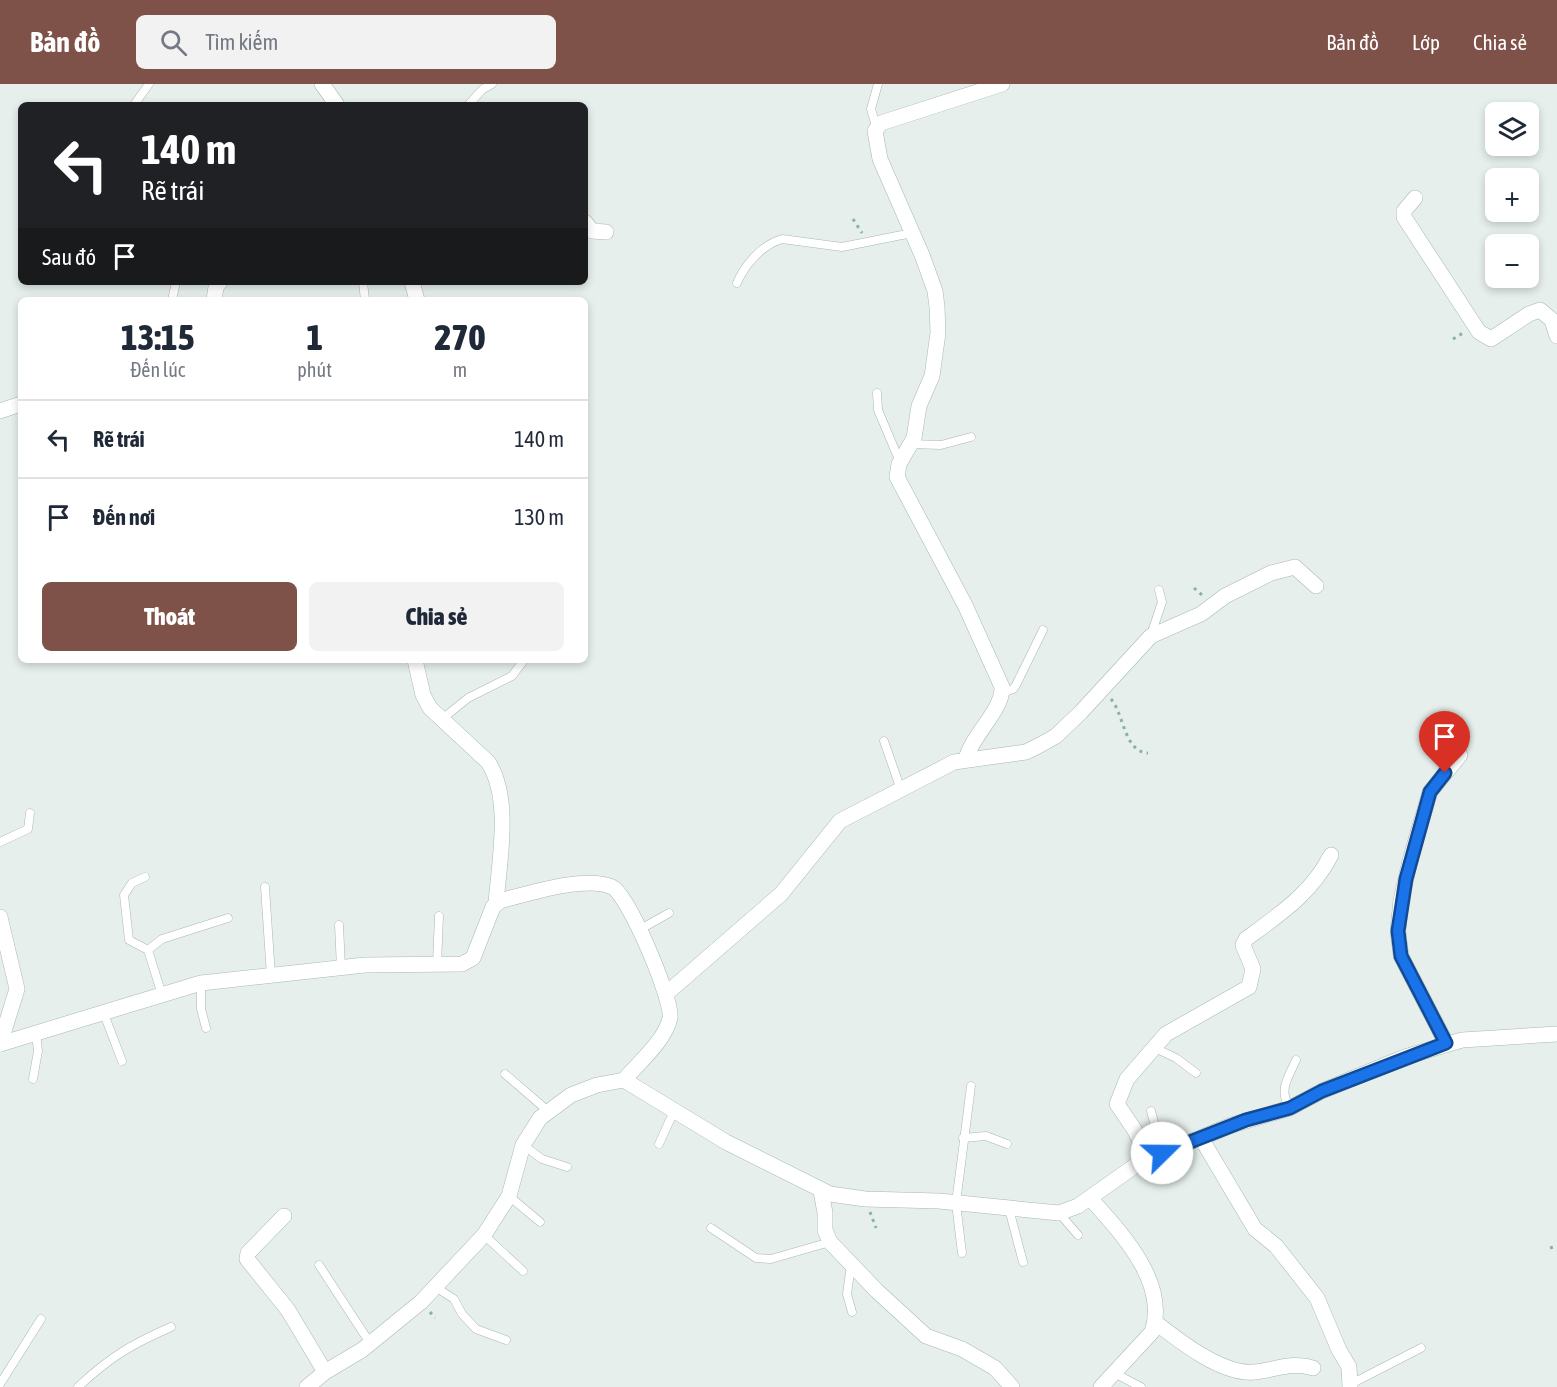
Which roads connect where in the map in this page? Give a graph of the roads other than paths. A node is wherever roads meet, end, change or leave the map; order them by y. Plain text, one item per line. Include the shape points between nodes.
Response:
1 (149, 84) edge
2 (322, 84) edge
3 (492, 84) edge
4 (878, 84) edge
5 (1002, 84) edge
6 (136, 102) edge
7 (335, 102) edge
8 (471, 102) edge
9 (876, 126) junction
10 (1415, 198) dead end
11 (588, 226) edge
12 (606, 232) dead end
13 (912, 233) junction
14 (737, 283) dead end
15 (1556, 327) edge
16 (876, 393) dead end
17 (18, 405) edge
18 (0, 411) edge
19 (971, 437) dead end
20 (910, 444) junction
21 (900, 462) junction
22 (1316, 586) dead end
23 (1159, 590) dead end
24 (1043, 630) dead end
25 (1151, 636) junction
26 (416, 663) edge
27 (523, 663) edge
28 (1002, 693) junction
29 (442, 719) junction
30 (884, 741) dead end
31 (1460, 755) dead end
32 (966, 759) junction
33 (901, 790) junction
34 (30, 813) dead end
35 (0, 842) edge
36 (1331, 855) dead end
37 (145, 877) dead end
38 (265, 887) dead end
39 (496, 903) junction
40 (669, 913) dead end
41 (439, 916) dead end
42 (0, 917) edge
43 (228, 918) dead end
44 (339, 925) dead end
45 (638, 930) junction
46 (148, 950) junction
47 (437, 964) junction
48 (341, 968) junction
49 (271, 975) junction
50 (201, 983) junction
51 (667, 993) junction
52 (162, 996) junction
53 (104, 1014) junction
54 (206, 1028) dead end
55 (36, 1031) junction
56 (1557, 1034) edge
57 (1446, 1043) junction
58 (0, 1044) edge
59 (1155, 1048) junction
60 (1296, 1060) dead end
61 (122, 1061) dead end
62 (1196, 1073) dead end
63 (505, 1074) dead end
64 (33, 1079) dead end
65 (624, 1080) junction
66 (971, 1086) dead end
67 (1290, 1108) junction
68 (548, 1111) junction
69 (674, 1111) junction
70 (1151, 1111) dead end
71 (963, 1138) junction
72 (1201, 1138) junction
73 (659, 1144) dead end
74 (1007, 1144) dead end
75 (523, 1145) junction
76 (1155, 1156) junction
77 (567, 1167) dead end
78 (821, 1191) junction
79 (509, 1196) junction
80 (1090, 1198) junction
81 (957, 1203) junction
82 (1009, 1209) junction
83 (1059, 1212) junction
84 (284, 1216) dead end
85 (540, 1222) dead end
86 (711, 1228) dead end
87 (484, 1235) junction
88 (1078, 1235) dead end
89 (830, 1242) junction
90 (962, 1253) dead end
91 (1023, 1262) dead end
92 (851, 1264) junction
93 (319, 1265) dead end
94 (523, 1271) dead end
95 (434, 1286) junction
96 (852, 1312) dead end
97 (41, 1319) dead end
98 (1155, 1322) junction
99 (171, 1327) dead end
100 (506, 1340) dead end
101 (370, 1343) junction
102 (1421, 1348) dead end
103 (1313, 1368) dead end
104 (325, 1372) junction
105 (1116, 1374) junction
106 (0, 1384) edge
107 (1350, 1386) edge
108 (78, 1387) edge
109 (307, 1387) edge
110 (1012, 1387) edge
111 (1101, 1387) edge
112 (1141, 1387) edge

1 - 6 lane
2 - 7 street
3 - 8 lane
4 - 9 lane via 871,109
5 - 9 street
9 - 13 street via 880,159
10 - 15 street via 1404,211 1404,217 1483,335 1491,339 1535,311 1545,311
11 - 12 street via 592,231
13 - 14 lane via 842,247 774,241 743,269
13 - 20 street via 935,291 938,333 932,376 919,406
16 - 21 lane via 878,410
17 - 18 street
19 - 20 lane via 941,445
20 - 21 street
21 - 28 street via 899,483 965,605 998,673
22 - 25 street via 1295,567 1284,568 1225,596 1194,618
23 - 25 lane via 1162,602
24 - 28 lane via 1016,685
25 - 32 street via 1056,736 1026,752
26 - 29 street via 423,695
27 - 29 lane via 512,676 468,698
28 - 32 street via 968,748
29 - 39 street via 493,771 502,829
30 - 33 lane
31 - 57 street via 1430,792 1406,879 1398,931 1401,956
32 - 33 street
33 - 51 street via 840,821 782,894
34 - 35 lane via 28,829
36 - 59 street via 1320,877 1298,900 1246,939 1243,945 1253,969 1250,987 1176,1027
37 - 46 lane via 132,883 124,895 129,940
38 - 49 lane
39 - 45 street via 595,882 614,887
39 - 47 street via 473,958 462,964
40 - 45 lane
41 - 47 lane
42 - 58 street via 17,989
43 - 46 lane via 162,939
44 - 48 lane
45 - 51 street
46 - 52 lane
47 - 48 street
48 - 49 street
49 - 50 street
50 - 52 street
50 - 54 lane
51 - 65 street via 670,1012 665,1032
52 - 53 street
53 - 55 street
53 - 61 lane
55 - 58 street
55 - 64 lane via 38,1052
56 - 57 street via 1484,1036
57 - 67 street via 1394,1061
59 - 62 lane
59 - 76 street via 1127,1079 1117,1104
60 - 67 lane via 1284,1088 1283,1098
63 - 68 lane
65 - 68 street via 571,1095
65 - 69 street
66 - 71 lane
67 - 72 street via 1250,1118
68 - 75 street via 533,1126
69 - 73 lane
69 - 78 street
70 - 76 lane
71 - 74 lane via 986,1136
71 - 81 lane
72 - 76 street
72 - 107 street via 1254,1229 1276,1246 1317,1298 1349,1367
75 - 77 lane via 542,1159
75 - 79 street
76 - 80 street
78 - 81 street via 866,1199
78 - 89 street
79 - 85 lane
79 - 87 street
80 - 83 street
80 - 98 street via 1138,1254 1155,1305
81 - 82 street
81 - 90 lane
82 - 83 street
82 - 91 lane
83 - 88 lane
84 - 104 street via 248,1253 247,1259 288,1310
86 - 89 lane via 756,1258 771,1259
87 - 94 lane
87 - 95 street
89 - 92 street
92 - 96 lane via 847,1294
92 - 110 street via 926,1336 962,1349 995,1368
93 - 101 lane
95 - 100 lane via 454,1299 476,1329
95 - 101 street via 421,1302
97 - 106 lane
98 - 103 street via 1197,1354 1245,1371 1296,1364
98 - 105 street via 1152,1332
99 - 108 lane via 127,1346
101 - 104 street
102 - 107 lane
104 - 109 street
105 - 111 street
105 - 112 lane

